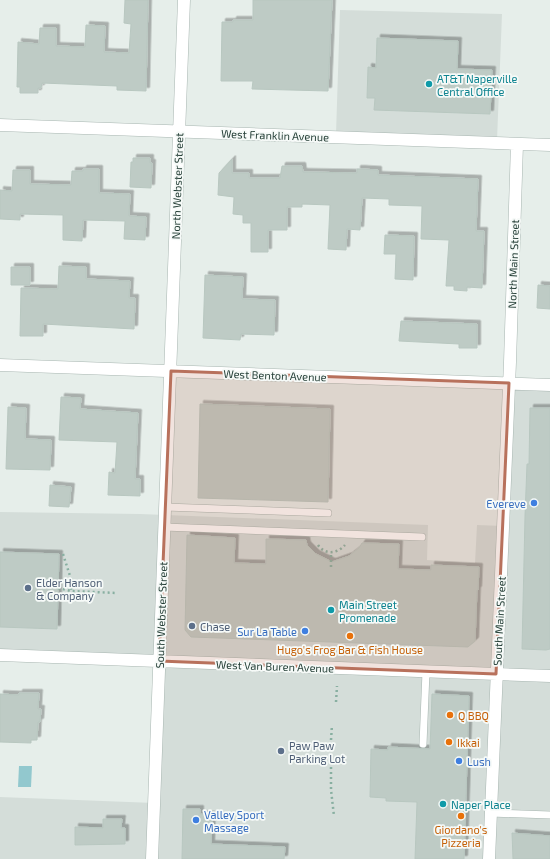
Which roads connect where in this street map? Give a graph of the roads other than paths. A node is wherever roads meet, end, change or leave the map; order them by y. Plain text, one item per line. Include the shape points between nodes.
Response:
1 (184, 0) edge
2 (0, 125) edge
3 (179, 131) junction
4 (517, 144) junction
5 (550, 145) edge
6 (0, 365) edge
7 (171, 371) junction
8 (509, 383) junction
9 (550, 385) edge
10 (165, 506) junction
11 (328, 513) dead end
12 (164, 527) junction
13 (422, 537) dead end
14 (0, 655) edge
15 (159, 661) junction
16 (426, 672) junction
17 (496, 674) junction
18 (550, 676) edge
19 (423, 744) dead end
20 (491, 813) junction
21 (550, 815) edge
22 (152, 859) edge
23 (489, 859) edge

1 - 3 street, North Webster Street
2 - 3 street, West Franklin Avenue
3 - 4 street, West Franklin Avenue
3 - 7 street, North Webster Street
4 - 5 street, West Franklin Avenue
4 - 8 street, North Main Street
6 - 7 street, West Benton Avenue
7 - 8 street, West Benton Avenue
7 - 10 street, South Webster Street
8 - 9 street, West Benton Avenue
8 - 17 street, South Main Street
10 - 11 lane
10 - 12 street, South Webster Street
12 - 13 lane
12 - 15 street, South Webster Street
14 - 15 street, West Van Buren Avenue
15 - 16 street, West Van Buren Avenue
15 - 22 street, South Webster Street
16 - 17 street, West Van Buren Avenue
16 - 19 lane
17 - 18 street, West Van Buren Avenue
17 - 20 street, South Main Street
20 - 21 lane
20 - 23 street, South Main Street

